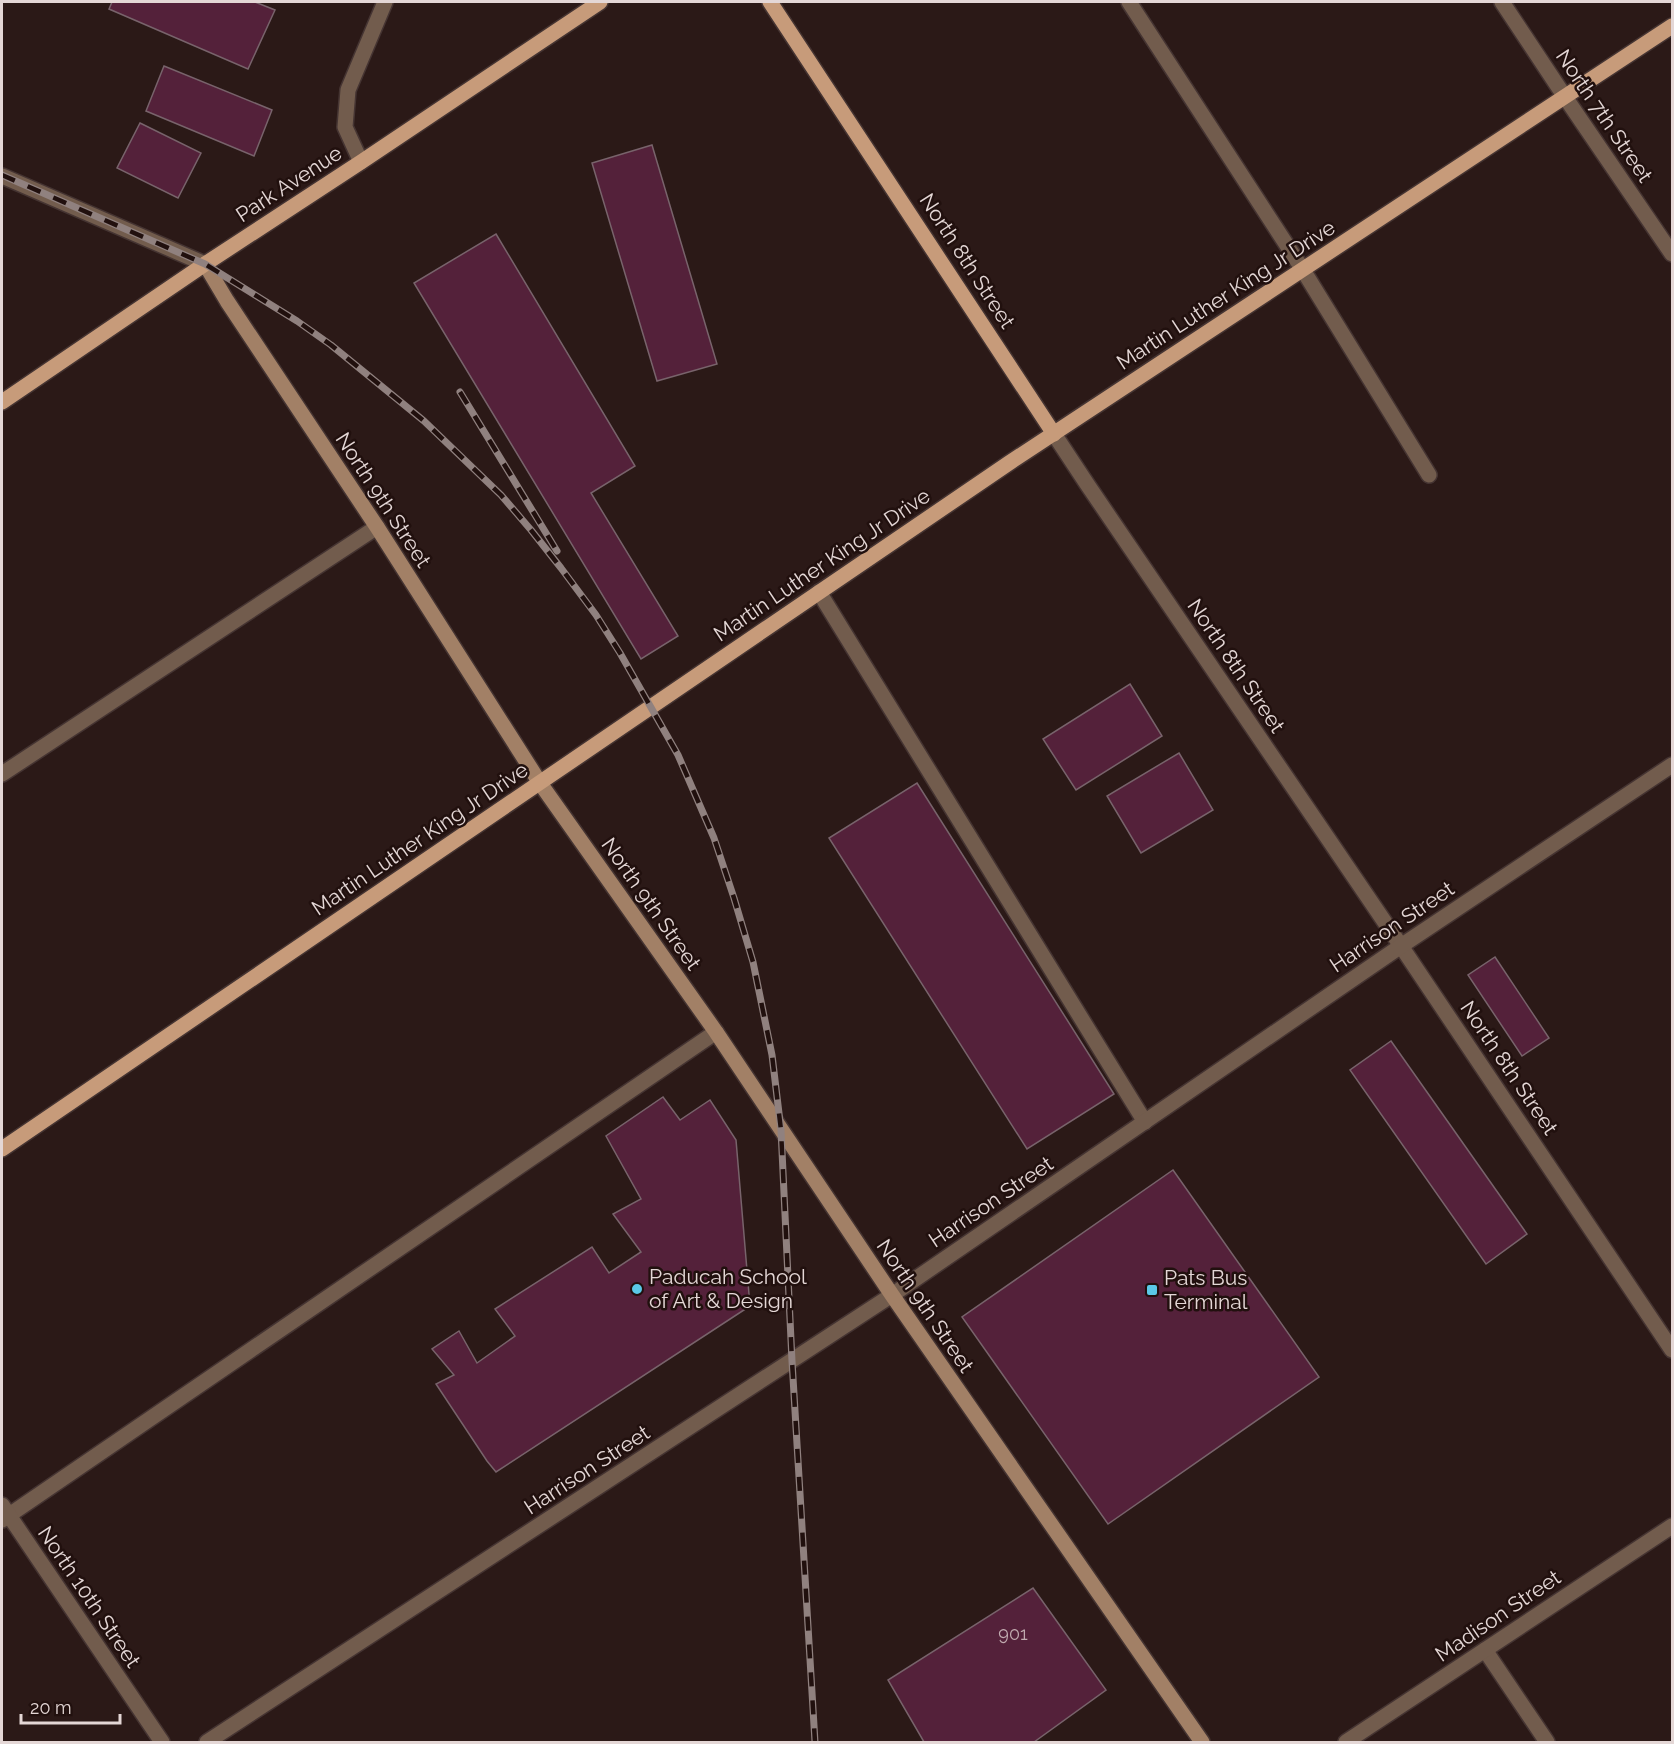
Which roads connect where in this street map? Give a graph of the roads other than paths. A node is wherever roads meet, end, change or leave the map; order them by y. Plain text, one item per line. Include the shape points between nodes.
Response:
1 (385, 2) edge
2 (600, 2) edge
3 (770, 2) edge
4 (1129, 2) edge
5 (1502, 2) edge
6 (1672, 26) edge
7 (1565, 97) junction
8 (361, 162) junction
9 (2, 176) edge
10 (1672, 254) edge
11 (205, 264) junction
12 (1303, 270) junction
13 (2, 402) edge
14 (1054, 434) junction
15 (1429, 475) dead end
16 (376, 527) junction
17 (819, 592) junction
18 (1672, 765) edge
19 (2, 774) edge
20 (540, 783) junction
21 (1401, 946) junction
22 (716, 1032) junction
23 (1145, 1122) junction
24 (2, 1149) edge
25 (892, 1295) junction
26 (1672, 1350) edge
27 (4, 1513) edge
28 (1672, 1526) edge
29 (1485, 1650) junction
30 (162, 1743) edge
31 (207, 1743) edge
32 (1202, 1743) edge
33 (1347, 1743) edge
34 (1547, 1743) edge

1 - 8 street via 348,90 345,127
2 - 8 main road, Park Avenue
3 - 14 main road, North 8th Street
4 - 12 street
5 - 7 street, North 7th Street
6 - 7 main road, Martin Luther King Jr Drive
7 - 10 street, North 7th Street
7 - 12 main road, Martin Luther King Jr Drive
8 - 11 main road, Park Avenue
9 - 11 street
11 - 13 main road, Park Avenue
11 - 16 street, North 9th Street
12 - 14 main road, Martin Luther King Jr Drive
12 - 15 street
14 - 17 main road, Martin Luther King Jr Drive
14 - 21 street, North 8th Street
16 - 19 street
16 - 20 street, North 9th Street
17 - 20 main road, Martin Luther King Jr Drive
17 - 23 street
18 - 21 street, Harrison Street
20 - 22 street, North 9th Street
20 - 24 main road, Martin Luther King Jr Drive
21 - 23 street, Harrison Street
21 - 26 street, North 8th Street
22 - 25 street, North 9th Street
22 - 27 street
23 - 25 street, Harrison Street
25 - 31 street, Harrison Street
25 - 32 street, North 9th Street
27 - 30 street, North 10th Street
28 - 29 street, Madison Street
29 - 33 street, Madison Street
29 - 34 street

